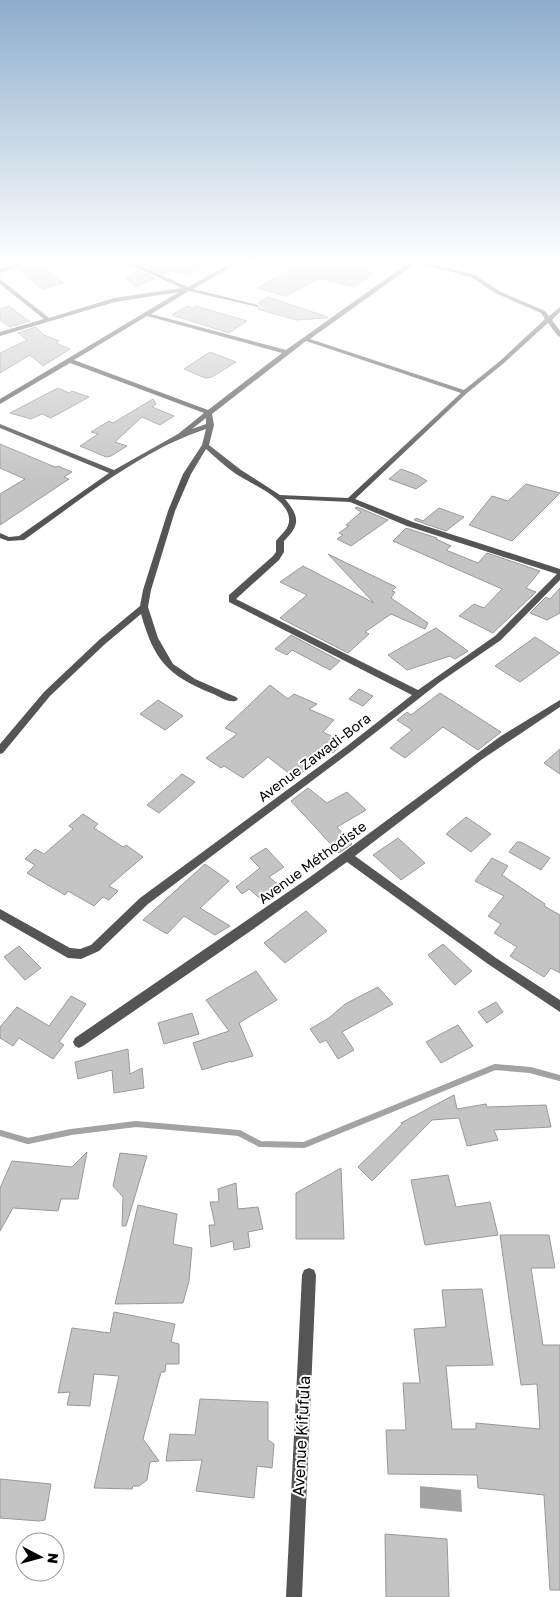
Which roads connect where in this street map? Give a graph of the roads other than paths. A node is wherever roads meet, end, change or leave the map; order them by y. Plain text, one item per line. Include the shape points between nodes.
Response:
1 (111, 335) edge
2 (222, 335) edge
3 (311, 335) edge
4 (531, 335) edge
5 (305, 339) junction
6 (287, 352) junction
7 (68, 360) junction
8 (465, 392) junction
9 (0, 402) edge
10 (208, 412) junction
11 (211, 425) junction
12 (0, 426) edge
13 (180, 435) junction
14 (206, 445) junction
15 (114, 473) junction
16 (280, 497) junction
17 (350, 500) junction
18 (0, 535) edge
19 (560, 574) edge
20 (144, 607) junction
21 (418, 694) junction
22 (234, 699) dead end
23 (560, 703) edge
24 (0, 750) edge
25 (347, 856) junction
26 (0, 914) edge
27 (560, 1007) edge
28 (79, 1042) dead end
29 (309, 1276) dead end
30 (294, 1597) edge

1 - 7 street
2 - 6 street
3 - 5 street
4 - 8 street
5 - 6 street
5 - 8 street
6 - 10 street
7 - 9 street
7 - 10 street
8 - 17 street
10 - 11 street
10 - 13 street
11 - 13 street
11 - 14 street
12 - 15 street
13 - 15 street
14 - 16 street via 237,471
14 - 20 street via 188,473 164,530
15 - 18 street via 21,538 8,539
16 - 17 street
16 - 21 street via 290,513 293,526 280,541 280,552 276,558 232,600
17 - 19 street via 489,552
19 - 21 street, Avenue Zawadi-Bora via 498,638
20 - 22 street via 157,646 169,665 187,678
20 - 24 street via 48,694
21 - 26 street, Avenue Zawadi-Bora via 144,900 95,948 81,954 68,953
23 - 25 street, Avenue Méthodiste via 520,727
25 - 27 street
25 - 28 street, Avenue Méthodiste
29 - 30 street, Avenue Kifufula

